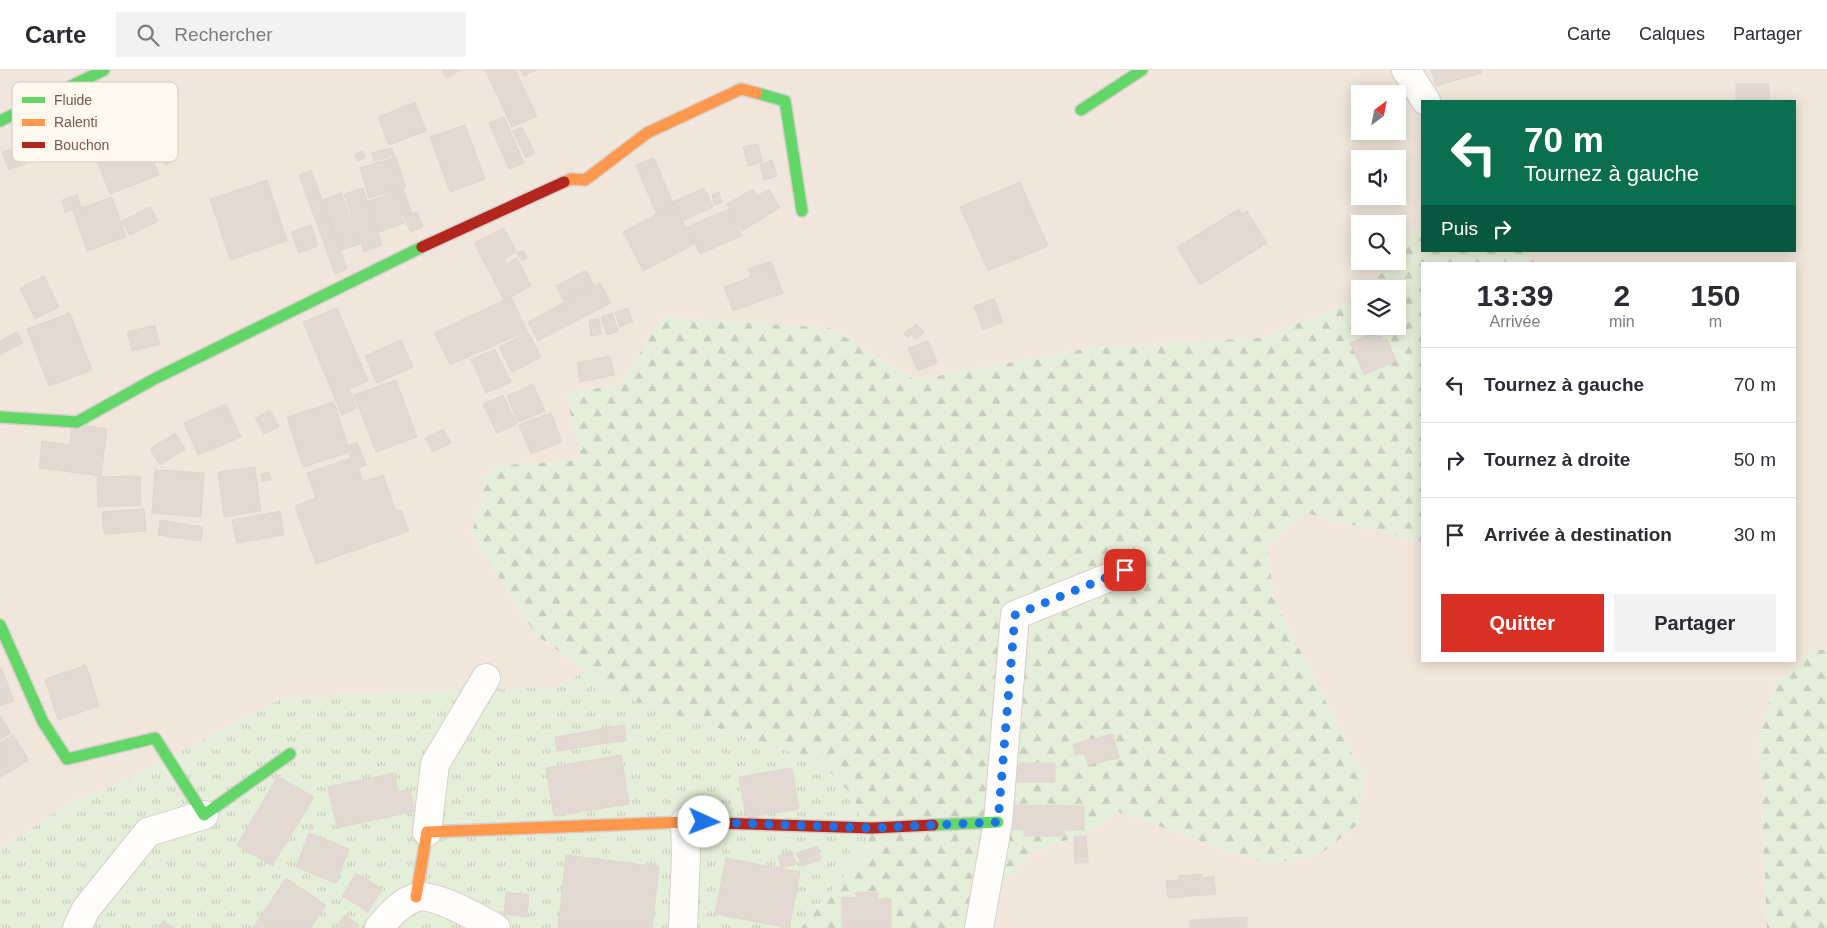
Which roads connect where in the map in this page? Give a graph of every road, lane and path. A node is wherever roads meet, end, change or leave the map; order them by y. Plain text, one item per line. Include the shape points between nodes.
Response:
1 (104, 70) edge
2 (1142, 70) edge
3 (1406, 70) edge
4 (80, 82) edge
5 (1425, 100) edge
6 (1081, 110) dead end
7 (12, 115) edge
8 (0, 121) edge
9 (802, 211) dead end
10 (0, 417) edge
11 (1125, 570) dead end
12 (0, 625) edge
13 (486, 678) dead end
14 (290, 754) dead end
15 (204, 815) junction
16 (685, 822) junction
17 (998, 822) junction
18 (427, 832) junction
19 (416, 897) junction
20 (77, 928) edge
21 (379, 928) edge
22 (496, 928) edge
23 (683, 928) edge
24 (979, 928) edge

1 - 4 street
2 - 6 street
3 - 5 street
7 - 8 street
9 - 10 street via 785,101 741,89 647,133 585,180 571,179 389,262 156,378 77,422
11 - 17 street via 1015,615
12 - 15 street via 43,722 67,759 155,738
13 - 18 street via 434,764
14 - 15 street
15 - 20 street via 148,832 86,909
16 - 17 street via 872,828
16 - 18 street
16 - 23 street
17 - 24 street
18 - 19 street
19 - 21 street via 395,909
19 - 22 street via 442,901

